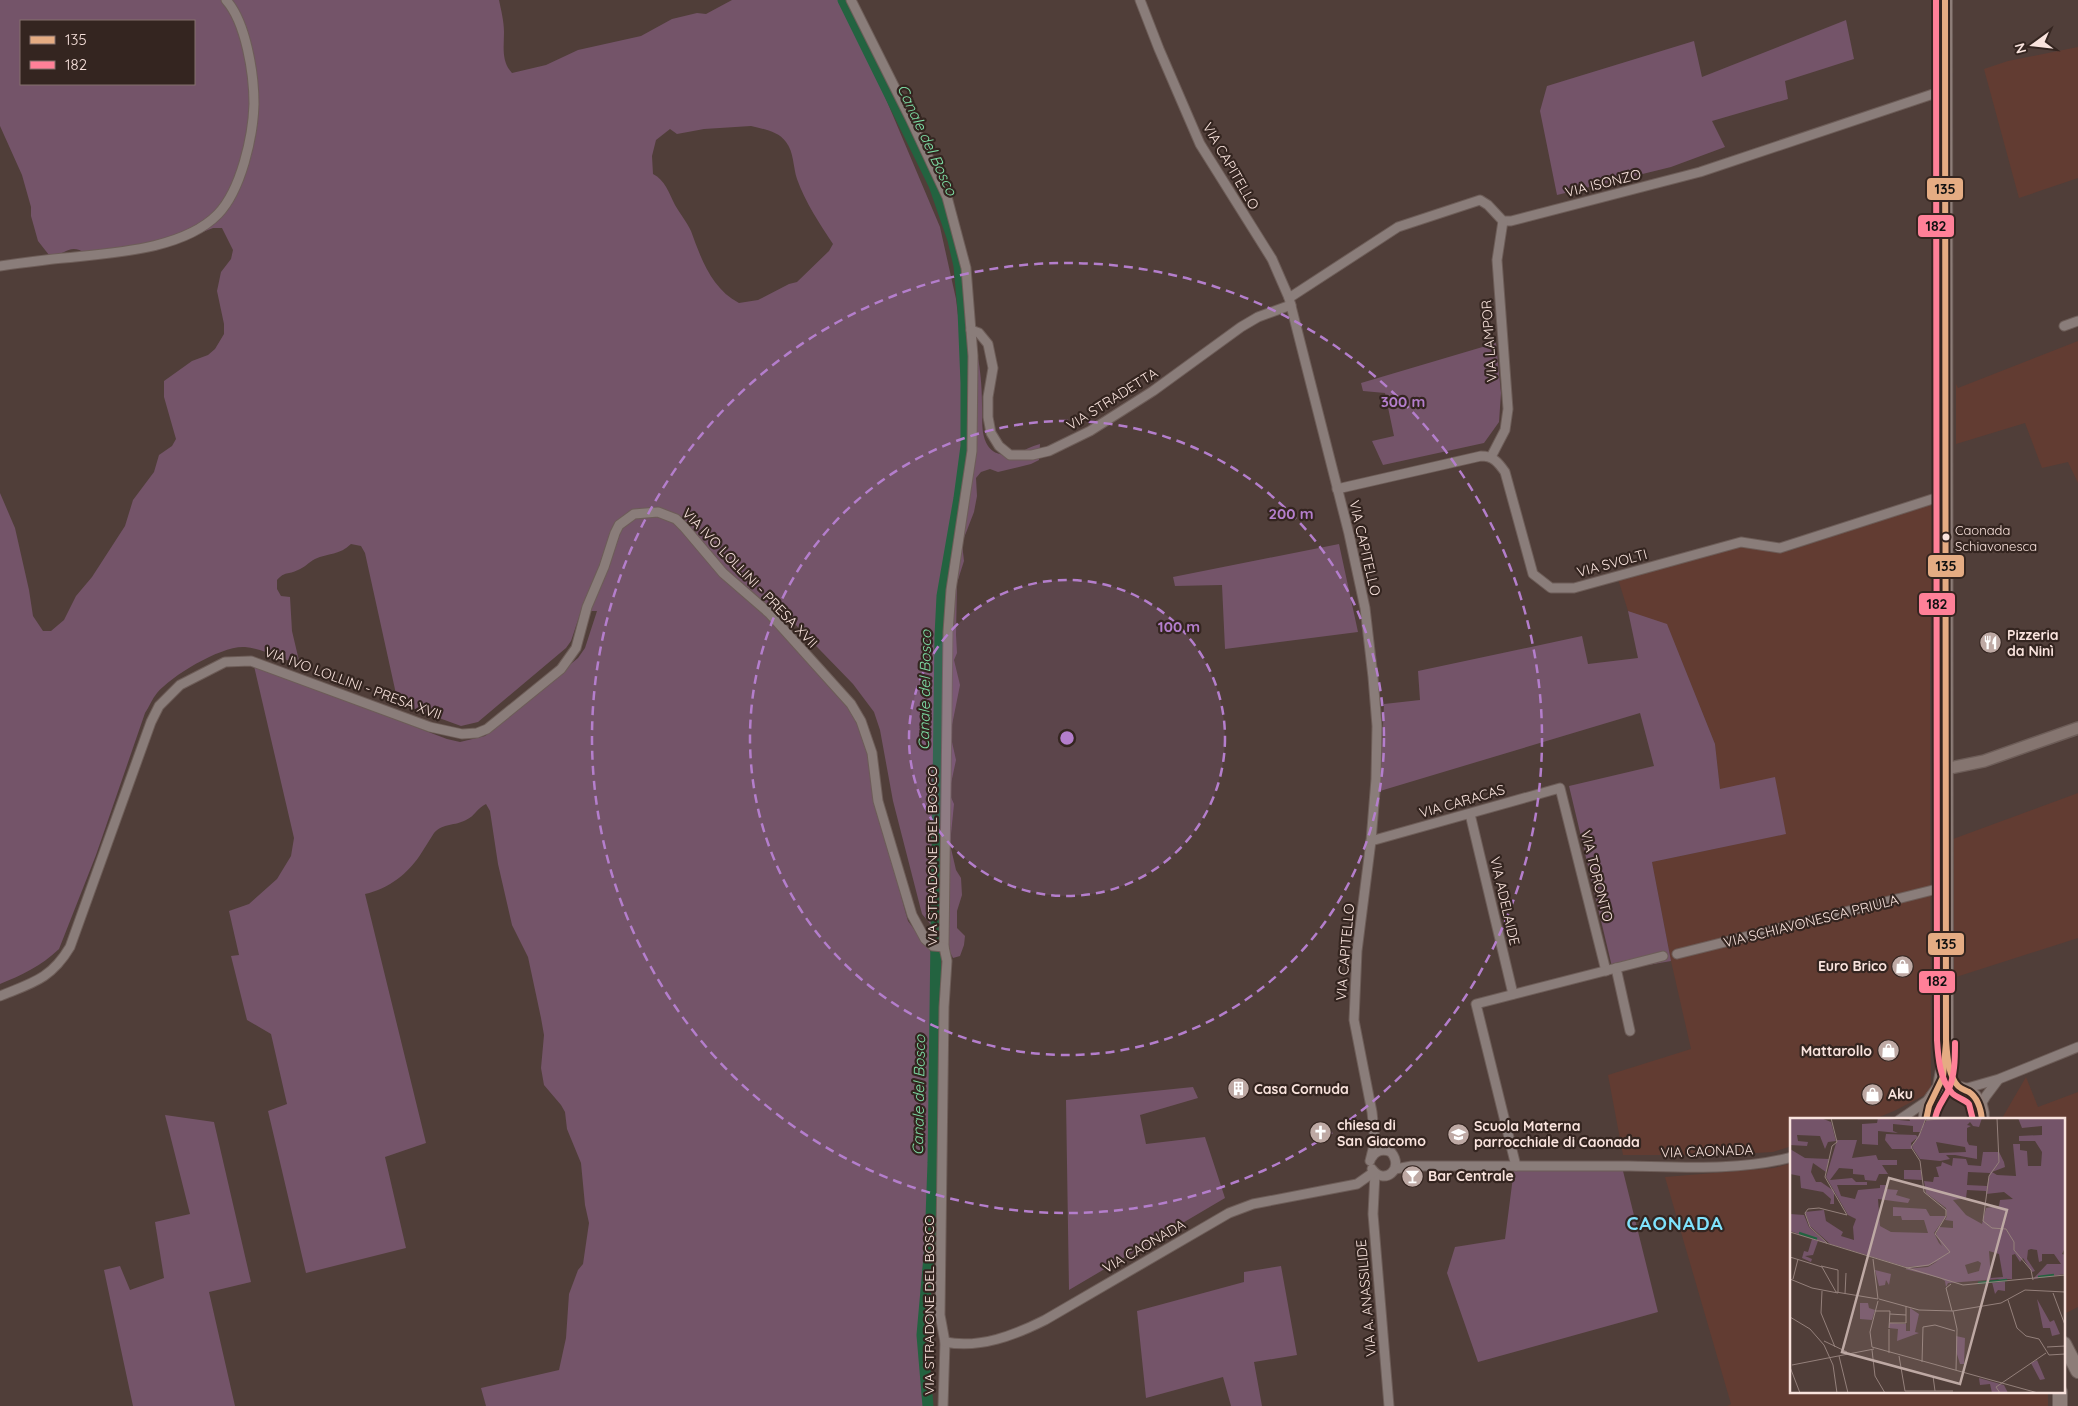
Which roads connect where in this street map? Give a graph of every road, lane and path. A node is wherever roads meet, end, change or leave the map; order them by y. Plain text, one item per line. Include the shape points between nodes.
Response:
1 (226, 0) edge
2 (851, 0) edge
3 (1140, 0) edge
4 (1945, 0) edge
5 (1945, 90) junction
6 (1503, 221) junction
7 (0, 266) edge
8 (1290, 302) junction
9 (2078, 321) edge
10 (2064, 326) dead end
11 (971, 330) junction
12 (1491, 457) junction
13 (1337, 489) junction
14 (1945, 494) junction
15 (2078, 728) edge
16 (1945, 770) junction
17 (1560, 788) joint
18 (1470, 814) junction
19 (1371, 841) junction
20 (1945, 887) junction
21 (939, 946) junction
22 (1678, 954) dead end
23 (1663, 956) dead end
24 (1616, 968) junction
25 (1606, 971) junction
26 (1513, 994) junction
27 (0, 996) edge
28 (1630, 1031) dead end
29 (2078, 1047) edge
30 (1946, 1053) junction
31 (1999, 1079) junction
32 (1962, 1089) junction
33 (1933, 1097) junction
34 (1981, 1113) edge
35 (1902, 1118) edge
36 (1926, 1118) edge
37 (1375, 1142) junction
38 (1385, 1150) junction
39 (1395, 1157) junction
40 (1790, 1158) edge
41 (1412, 1166) junction
42 (1516, 1166) junction
43 (1372, 1168) junction
44 (1393, 1171) junction
45 (1374, 1188) junction
46 (945, 1342) junction
47 (2066, 1348) edge
48 (2078, 1371) edge
49 (943, 1406) edge
50 (1388, 1406) edge

1 - 7 street via 234,8 244,36 254,94 254,116 242,166 228,203 217,216 196,229 151,247
2 - 11 street, VIA STRADONE DEL BOSCO via 947,197 966,268
3 - 8 street, VIA CAPITELLO via 1200,144 1272,258
4 - 5 main road
5 - 6 street, VIA ISONZO via 1700,172
5 - 14 main road
6 - 8 street via 1480,200 1398,226
6 - 12 street, VIA LAMPOR via 1497,260 1508,410 1505,430
8 - 11 street, VIA STRADETTA via 1250,322 1154,391 1090,431 1049,451 1032,455 1010,455 991,433 988,397 993,372 988,344 979,333
8 - 13 street, VIA CAPITELLO
9 - 10 street
11 - 21 street, VIA STRADONE DEL BOSCO via 972,450 951,590 948,632
12 - 13 street via 1481,456
12 - 14 street, VIA SVOLTI via 1505,472 1533,574 1552,588 1574,588 1741,542 1780,548
13 - 19 street, VIA CAPITELLO via 1365,608 1373,677 1377,726
14 - 16 main road
15 - 16 street via 1984,761
16 - 20 main road
17 - 18 street, VIA CARACAS
17 - 25 street, VIA TORONTO
18 - 19 street, VIA CARACAS
18 - 26 street, VIA ADELAIDE
19 - 37 street, VIA CAPITELLO via 1357,951 1354,1020
20 - 22 street, VIA SCHIAVONESCA PRIULA
20 - 30 main road
21 - 27 street, VIA IVO LOLLINI - PRESA XVII via 925,939 912,915 878,801 872,753 851,704 769,613 723,573 676,519 658,512 644,512 625,519 615,533 587,607 579,641 569,660 487,729 477,733 447,732 416,723 251,661 225,662 180,685 159,706 151,722 70,947 53,971
21 - 46 street, VIA STRADONE DEL BOSCO via 947,961 940,1315
23 - 24 street
24 - 25 street
24 - 28 street
25 - 26 street
26 - 42 street via 1476,1004
29 - 31 street
30 - 32 main road
30 - 33 main road via 1940,1087
31 - 32 street
31 - 34 street via 1986,1096
32 - 33 main road via 1948,1088
32 - 34 main road via 1976,1099
33 - 35 street
33 - 36 main road via 1927,1107
37 - 38 street
37 - 43 street, VIA CAPITELLO
38 - 39 street, VIA CAONADA
38 - 43 street, VIA CAONADA via 1373,1154
39 - 41 street, VIA CAONADA
39 - 44 street
40 - 42 street, VIA CAONADA via 1774,1162 1704,1167
41 - 42 street, VIA CAONADA
41 - 44 street, VIA CAONADA
43 - 44 street, VIA CAONADA via 1380,1176
43 - 45 street, VIA A. ANASSILIDE
43 - 46 street, VIA CAONADA via 1357,1184 1253,1204 1229,1213 1014,1335 964,1344
44 - 45 street
45 - 50 street, VIA A. ANASSILIDE via 1372,1214
46 - 49 street, VIA STRADONE DEL BOSCO
47 - 48 main road

